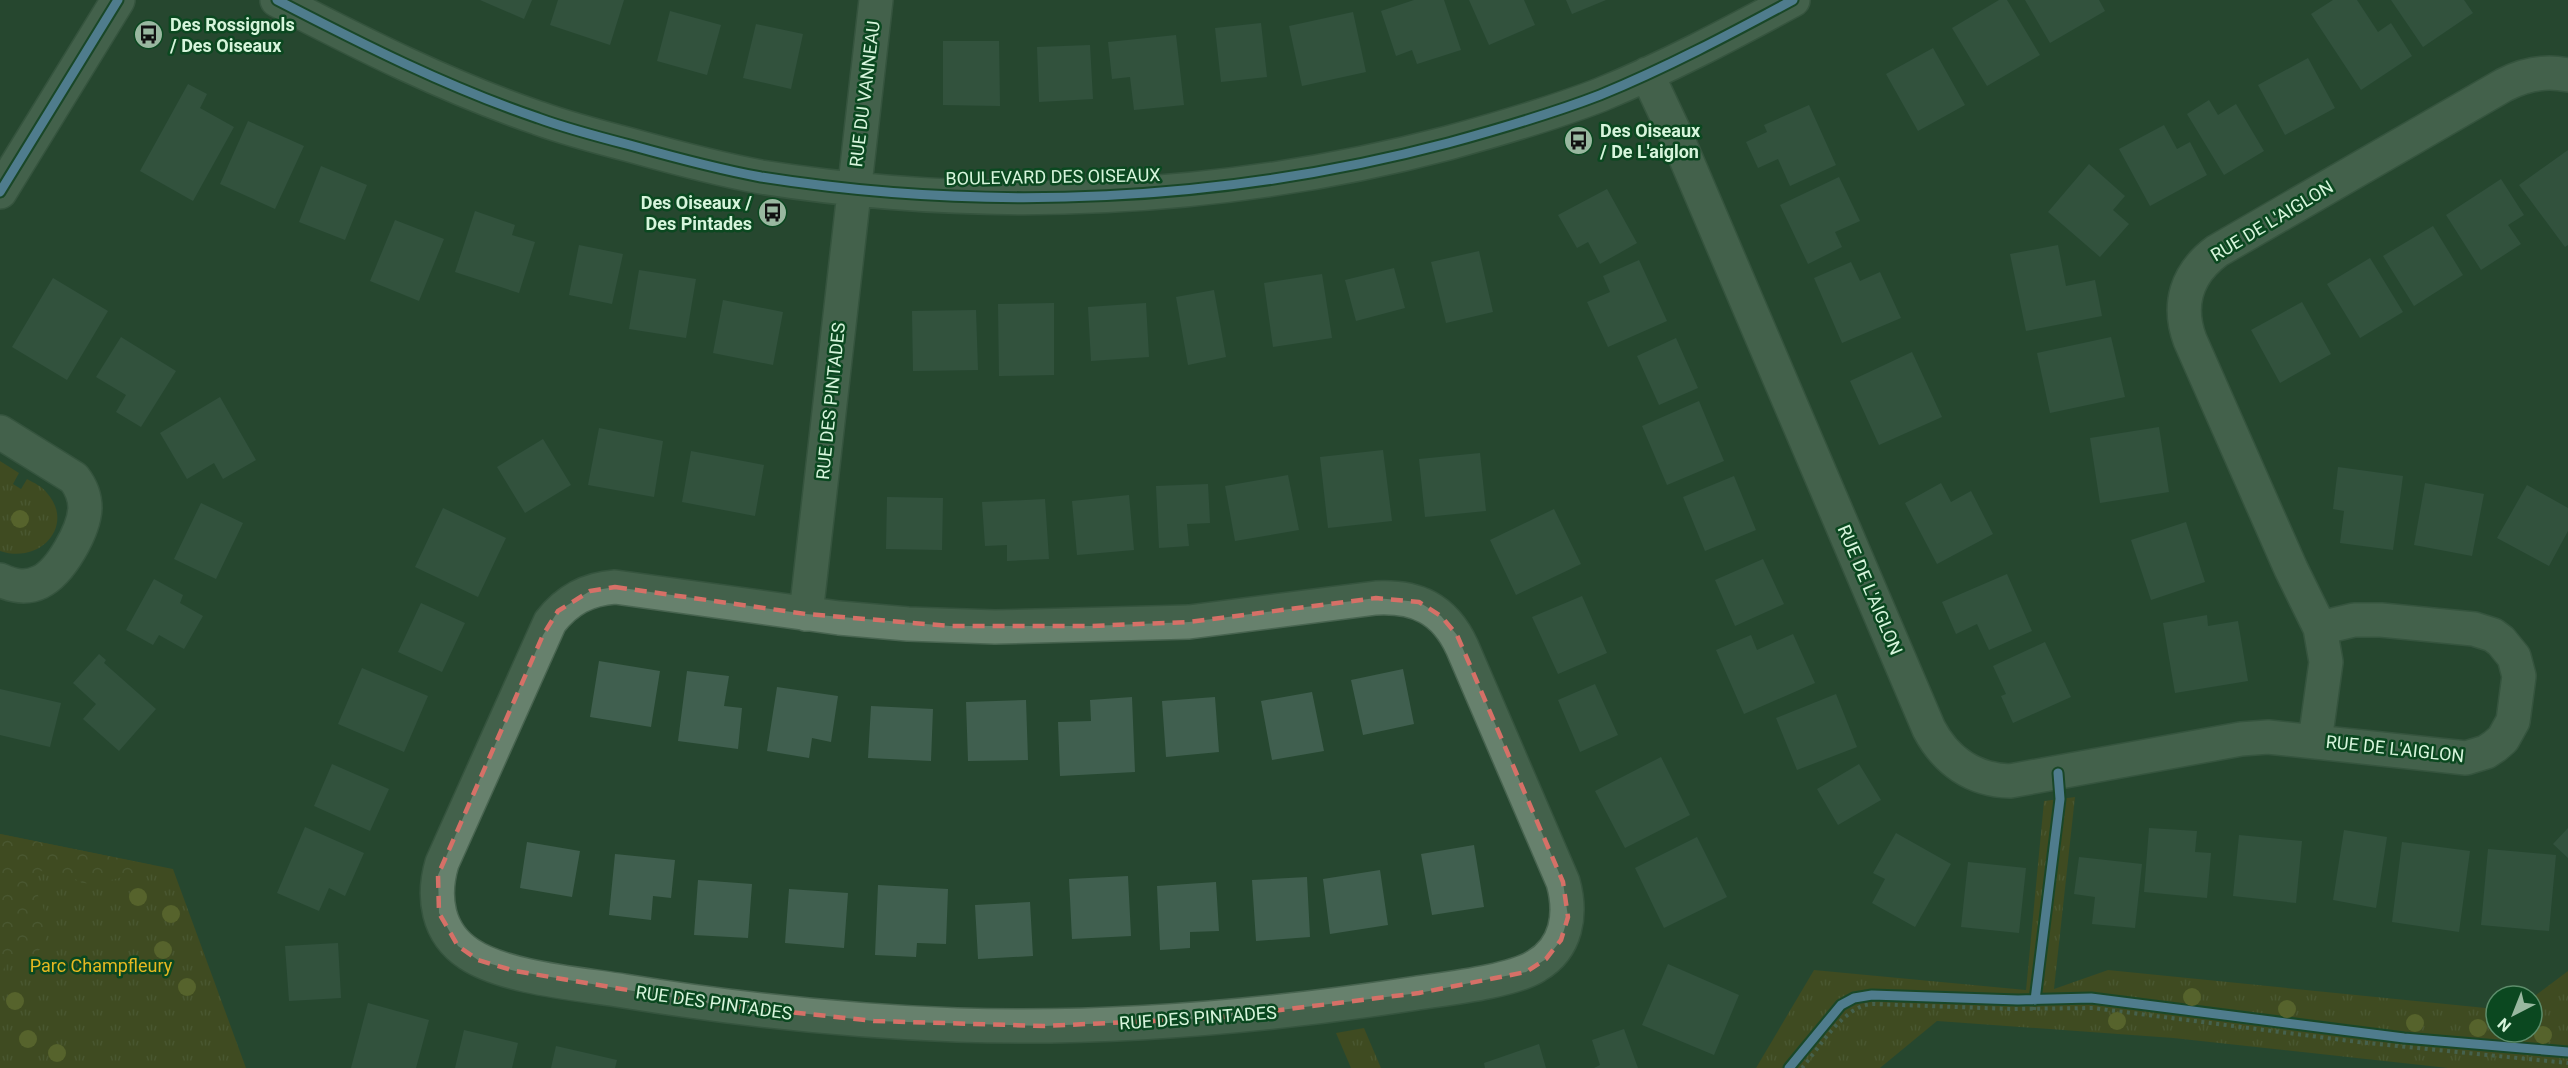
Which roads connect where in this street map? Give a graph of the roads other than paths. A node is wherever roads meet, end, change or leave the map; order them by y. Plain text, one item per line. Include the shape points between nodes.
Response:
1 (118, 0) edge
2 (277, 0) edge
3 (876, 0) edge
4 (1793, 0) edge
5 (1647, 74) junction
6 (2568, 75) edge
7 (855, 187) junction
8 (0, 192) edge
9 (0, 432) edge
10 (0, 580) edge
11 (806, 614) junction
12 (2320, 628) junction
13 (2315, 741) junction

1 - 8 street
2 - 7 street, BOULEVARD DES OISEAUX via 413,68 537,118 664,155 758,176
3 - 7 street, RUE DU VANNEAU
4 - 5 street, BOULEVARD DES OISEAUX
5 - 7 street, BOULEVARD DES OISEAUX via 1576,104 1461,139 1346,167 1274,179 1156,193 1020,197
5 - 13 street, RUE DE L'AIGLON via 1929,729 1951,760 1984,778 2010,781 2241,739
6 - 12 street, RUE DE L'AIGLON via 2542,72 2504,84 2217,251 2191,278 2183,315 2190,340
7 - 11 street, RUE DES PINTADES
9 - 10 street via 74,478 85,506 73,543 51,574 21,587
11 - 11 street, RUE DES PINTADES via 615,587 590,591 558,611 543,635 438,875 439,913 458,946 478,960 515,971 705,1003 874,1021 1045,1026 1215,1018 1419,993 1526,972 1546,959 1561,940 1568,917 1563,882 1457,635 1441,616 1419,602 1376,598 1189,622 1090,626 950,626
12 - 13 street, RUE DE L'AIGLON via 2326,662
12 - 13 street, RUE DE L'AIGLON via 2366,619 2484,632 2508,648 2519,676 2509,730 2495,747 2476,756

